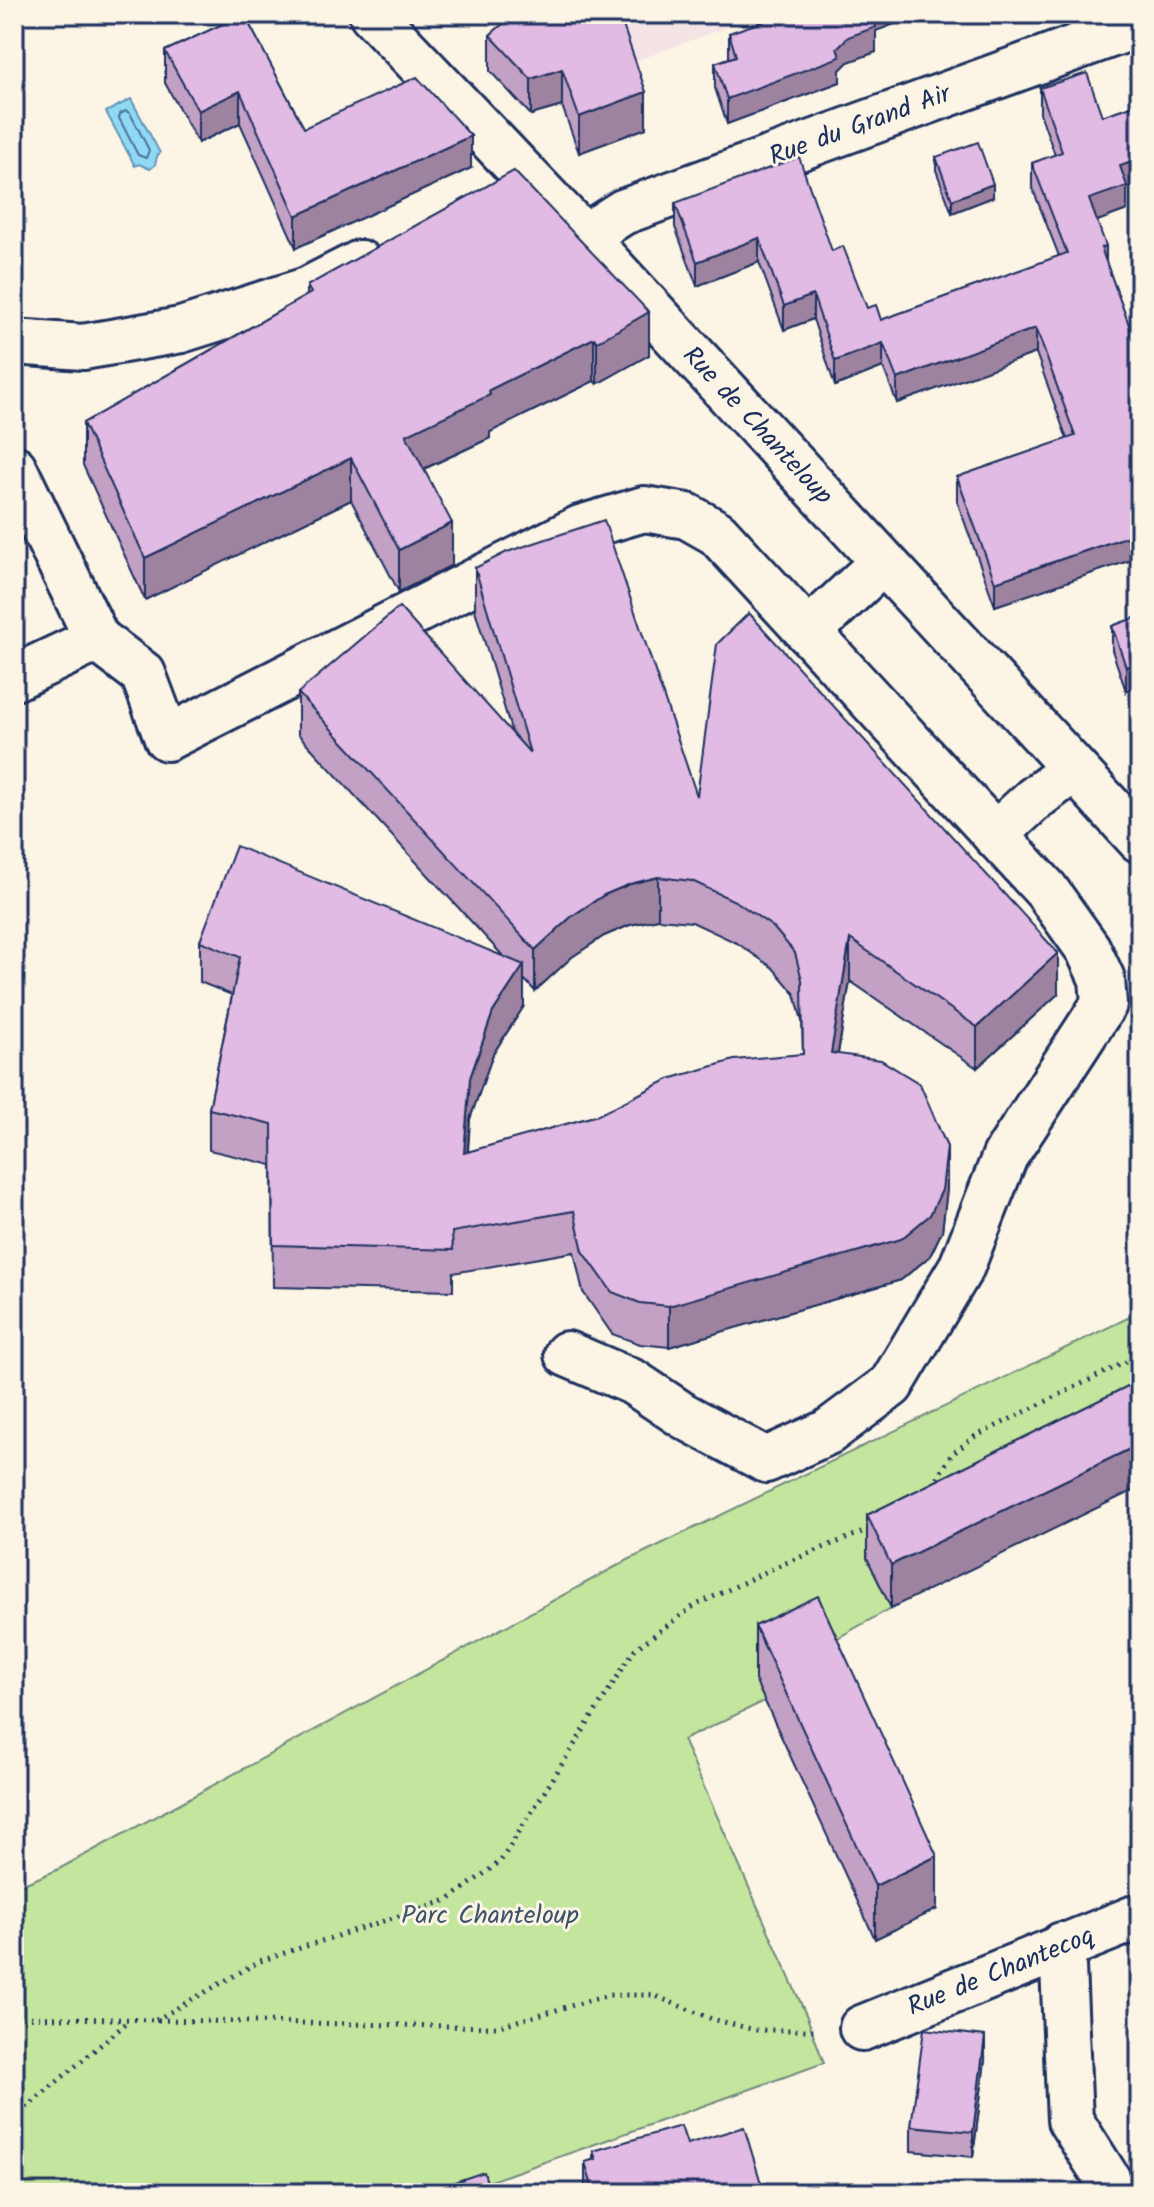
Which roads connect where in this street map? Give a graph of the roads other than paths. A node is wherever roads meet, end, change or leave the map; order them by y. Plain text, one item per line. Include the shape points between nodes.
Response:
1 (372, 14) edge
2 (1140, 24) edge
3 (584, 237) junction
4 (401, 241) edge
5 (14, 342) edge
6 (14, 468) edge
7 (883, 562) junction
8 (808, 632) junction
9 (97, 639) junction
10 (14, 678) edge
11 (1074, 769) junction
12 (995, 835) junction
13 (1140, 840) edge
14 (567, 1354) dead end
15 (1140, 1916) edge
16 (1062, 1945) junction
17 (862, 2028) road end
18 (1113, 2188) dead end

1 - 3 street, Rue de Chanteloup via 509,183
2 - 3 street, Rue du Grand Air via 623,212
3 - 7 street, Rue de Chanteloup
4 - 5 street via 307,290 181,330 83,347
6 - 9 street
7 - 8 street
7 - 11 street, Rue de Chanteloup
8 - 9 street via 717,533 687,516 644,509 580,528 167,738 143,674
8 - 12 street
9 - 10 street
11 - 12 street
11 - 13 street, Rue de Chanteloup
12 - 14 street via 1046,890 1088,949 1102,979 1104,1004 1005,1156 962,1266 891,1385 828,1432 766,1460 633,1382
15 - 16 street, Rue de Chantecoq
16 - 17 street, Rue de Chantecoq
16 - 18 street via 1070,2120

